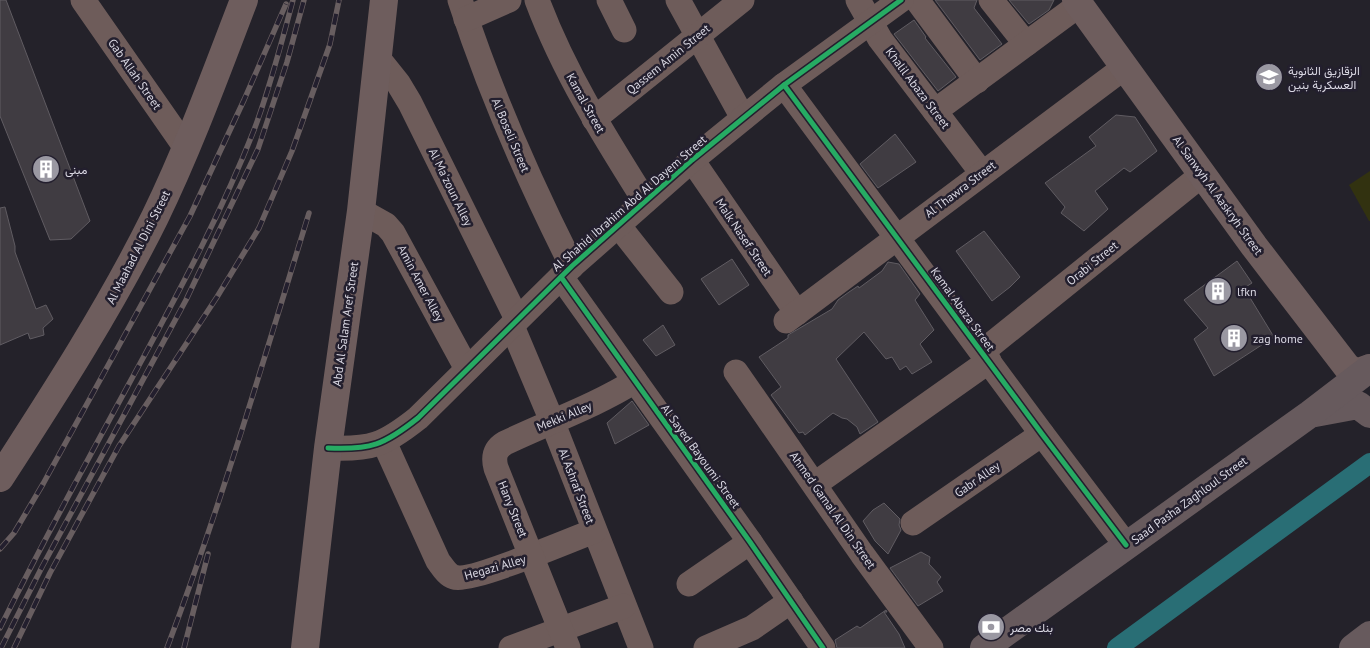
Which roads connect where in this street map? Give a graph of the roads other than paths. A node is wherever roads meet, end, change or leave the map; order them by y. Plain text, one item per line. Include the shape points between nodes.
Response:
1 (83, 0) edge
2 (244, 0) edge
3 (384, 0) edge
4 (509, 0) edge
5 (537, 0) edge
6 (610, 0) edge
7 (678, 0) edge
8 (742, 0) edge
9 (858, 0) edge
10 (901, 0) edge
11 (916, 0) edge
12 (991, 0) edge
13 (1078, 2) edge
14 (463, 9) edge
15 (870, 23) junction
16 (624, 30) dead end
17 (697, 36) junction
18 (1026, 44) junction
19 (378, 58) junction
20 (1125, 67) junction
21 (977, 81) junction
22 (784, 85) junction
23 (935, 111) junction
24 (742, 118) junction
25 (594, 119) junction
26 (186, 148) junction
27 (692, 160) junction
28 (982, 173) junction
29 (1203, 174) junction
30 (644, 202) junction
31 (361, 211) junction
32 (618, 225) junction
33 (897, 237) junction
34 (566, 271) junction
35 (670, 292) dead end
36 (791, 317) joint
37 (514, 323) junction
38 (986, 357) junction
39 (1370, 368) edge
40 (468, 369) junction
41 (736, 372) dead end
42 (635, 380) junction
43 (1310, 414) junction
44 (1370, 414) edge
45 (552, 421) junction
46 (1042, 434) junction
47 (384, 442) junction
48 (328, 448) junction
49 (495, 453) joint
50 (0, 478) edge
51 (815, 484) junction
52 (913, 523) dead end
53 (594, 531) junction
54 (750, 542) junction
55 (1126, 545) junction
56 (532, 556) junction
57 (689, 584) dead end
58 (791, 601) junction
59 (624, 606) junction
60 (1370, 635) edge
61 (565, 639) edge
62 (305, 648) edge
63 (511, 648) edge
64 (641, 648) edge
65 (706, 648) edge
66 (823, 648) edge
67 (930, 648) edge
68 (984, 648) edge
69 (1353, 648) edge

1 - 26 street, Gab Allah Street
2 - 26 main road, Al Maahad Al Dini Street
3 - 19 main road, Abd Al Salam Aref Street
4 - 14 street
5 - 25 street, Kamal Street via 560,57
6 - 16 street
7 - 17 street
8 - 17 street, Qassem Amin Street
9 - 15 street, Khalil Abaza Street
10 - 15 street, Al Shahid Ibrahim Abd Al Dayem Street
11 - 21 street
12 - 18 street
13 - 18 street
13 - 20 main road, Al Sanwyh Al Aaskryh Street
14 - 34 street, Al Boseli Street via 489,82
15 - 22 street, Al Shahid Ibrahim Abd Al Dayem Street
15 - 23 street, Khalil Abaza Street
17 - 24 street
17 - 25 street, Qassem Amin Street
18 - 21 street
19 - 31 main road, Abd Al Salam Aref Street
19 - 37 street, Al Ma'zoun Alley via 410,103
20 - 28 street, Al Thawra Street
20 - 29 main road, Al Sanwyh Al Aaskryh Street
21 - 23 street
22 - 24 street, Al Shahid Ibrahim Abd Al Dayem Street
22 - 33 street, Kamal Abaza Street
23 - 28 street, Khalil Abaza Street
24 - 27 street, Al Shahid Ibrahim Abd Al Dayem Street
25 - 30 street, Kamal Street
26 - 50 main road, Al Maahad Al Dini Street via 118,287
27 - 30 street, Al Shahid Ibrahim Abd Al Dayem Street
27 - 36 street, Malk Nasef Street
28 - 33 street, Al Thawra Street
29 - 38 street, Orabi Street
29 - 39 main road, Al Sanwyh Al Aaskryh Street via 1347,367 1356,372
30 - 32 street, Al Shahid Ibrahim Abd Al Dayem Street
31 - 40 street, Amin Amer Alley via 386,225 393,233
31 - 48 main road, Abd Al Salam Aref Street
32 - 34 street, Al Shahid Ibrahim Abd Al Dayem Street
32 - 35 street
33 - 36 street, Al Thawra Street
33 - 38 street, Kamal Abaza Street
34 - 37 street, Al Shahid Ibrahim Abd Al Dayem Street
34 - 42 street, Al Sayed Bayoumi Street
37 - 40 street, Al Shahid Ibrahim Abd Al Dayem Street
37 - 45 street, Al Ashraf Street
38 - 46 street, Kamal Abaza Street
38 - 51 street, Orabi Street
39 - 43 highway, Saad Pasha Zaghloul Street
40 - 47 street, Al Shahid Ibrahim Abd Al Dayem Street via 418,418
41 - 51 street, Ahmed Gamal Al Din Street
42 - 45 street, Mekki Alley via 595,403
42 - 54 street, Al Sayed Bayoumi Street
43 - 44 highway via 1358,405
43 - 55 highway, Saad Pasha Zaghloul Street
45 - 49 street, Mekki Alley via 506,442
45 - 53 street, Al Ashraf Street
46 - 52 street, Gabr Alley
46 - 55 street, Kamal Abaza Street
47 - 48 street, Al Shahid Ibrahim Abd Al Dayem Street via 347,449
47 - 56 street, Hegazi Alley via 438,561 454,578 468,577
48 - 62 main road, Abd Al Salam Aref Street
49 - 56 street, Hany Street via 496,468
51 - 67 street, Ahmed Gamal Al Din Street
53 - 56 street, Hegazi Alley
53 - 59 street, Al Ashraf Street
54 - 57 street
54 - 58 street, Al Sayed Bayoumi Street
55 - 68 highway, Saad Pasha Zaghloul Street
56 - 61 street, Hany Street
58 - 65 street via 752,628
58 - 66 street, Al Sayed Bayoumi Street
59 - 61 street
59 - 64 street, Al Ashraf Street
60 - 69 highway
61 - 63 street

